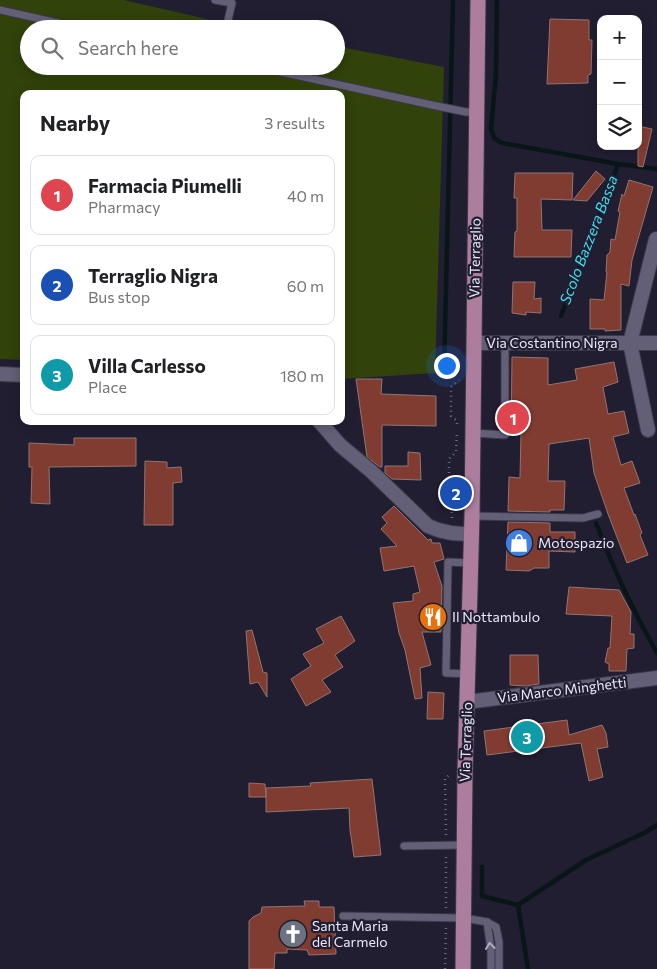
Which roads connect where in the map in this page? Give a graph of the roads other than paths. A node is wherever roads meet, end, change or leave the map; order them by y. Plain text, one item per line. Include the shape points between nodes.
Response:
1 (215, 0) edge
2 (478, 0) edge
3 (0, 10) edge
4 (45, 20) edge
5 (228, 20) edge
6 (294, 75) edge
7 (477, 112) junction
8 (656, 239) edge
9 (474, 343) junction
10 (505, 343) junction
11 (630, 343) junction
12 (657, 343) edge
13 (0, 374) edge
14 (20, 375) edge
15 (323, 425) edge
16 (648, 430) dead end
17 (473, 433) junction
18 (598, 514) dead end
19 (472, 516) junction
20 (472, 534) junction
21 (470, 563) junction
22 (468, 674) junction
23 (657, 678) edge
24 (467, 702) junction
25 (464, 845) junction
26 (404, 846) dead end
27 (343, 916) dead end
28 (464, 918) junction
29 (487, 922) junction
30 (463, 969) edge
31 (491, 969) edge
32 (500, 969) edge

1 - 5 lane via 232,3
2 - 7 main road, Via Terraglio
3 - 4 lane
6 - 7 lane
7 - 9 main road, Via Terraglio
8 - 11 street, Via Costantino Nigra
9 - 10 street, Via Costantino Nigra
9 - 17 main road, Via Terraglio
10 - 11 street, Via Costantino Nigra
10 - 17 lane via 504,434
11 - 12 street, Via Costantino Nigra
11 - 16 street, Via Costantino Nigra
13 - 14 street
15 - 20 street via 340,445 428,526 452,534
17 - 19 main road, Via Terraglio
18 - 19 lane via 583,518
19 - 20 main road, Via Terraglio
20 - 21 main road, Via Terraglio
21 - 22 main road, Via Terraglio
21 - 22 lane via 448,562 446,654 446,673
22 - 24 main road, Via Terraglio
23 - 24 street, Via Marco Minghetti
24 - 25 main road, Via Terraglio
25 - 26 lane
25 - 28 main road, Via Terraglio
27 - 28 lane
28 - 29 lane
28 - 30 main road, Via Terraglio
31 -> 29 lane via 492,950
29 - 32 lane via 496,927

